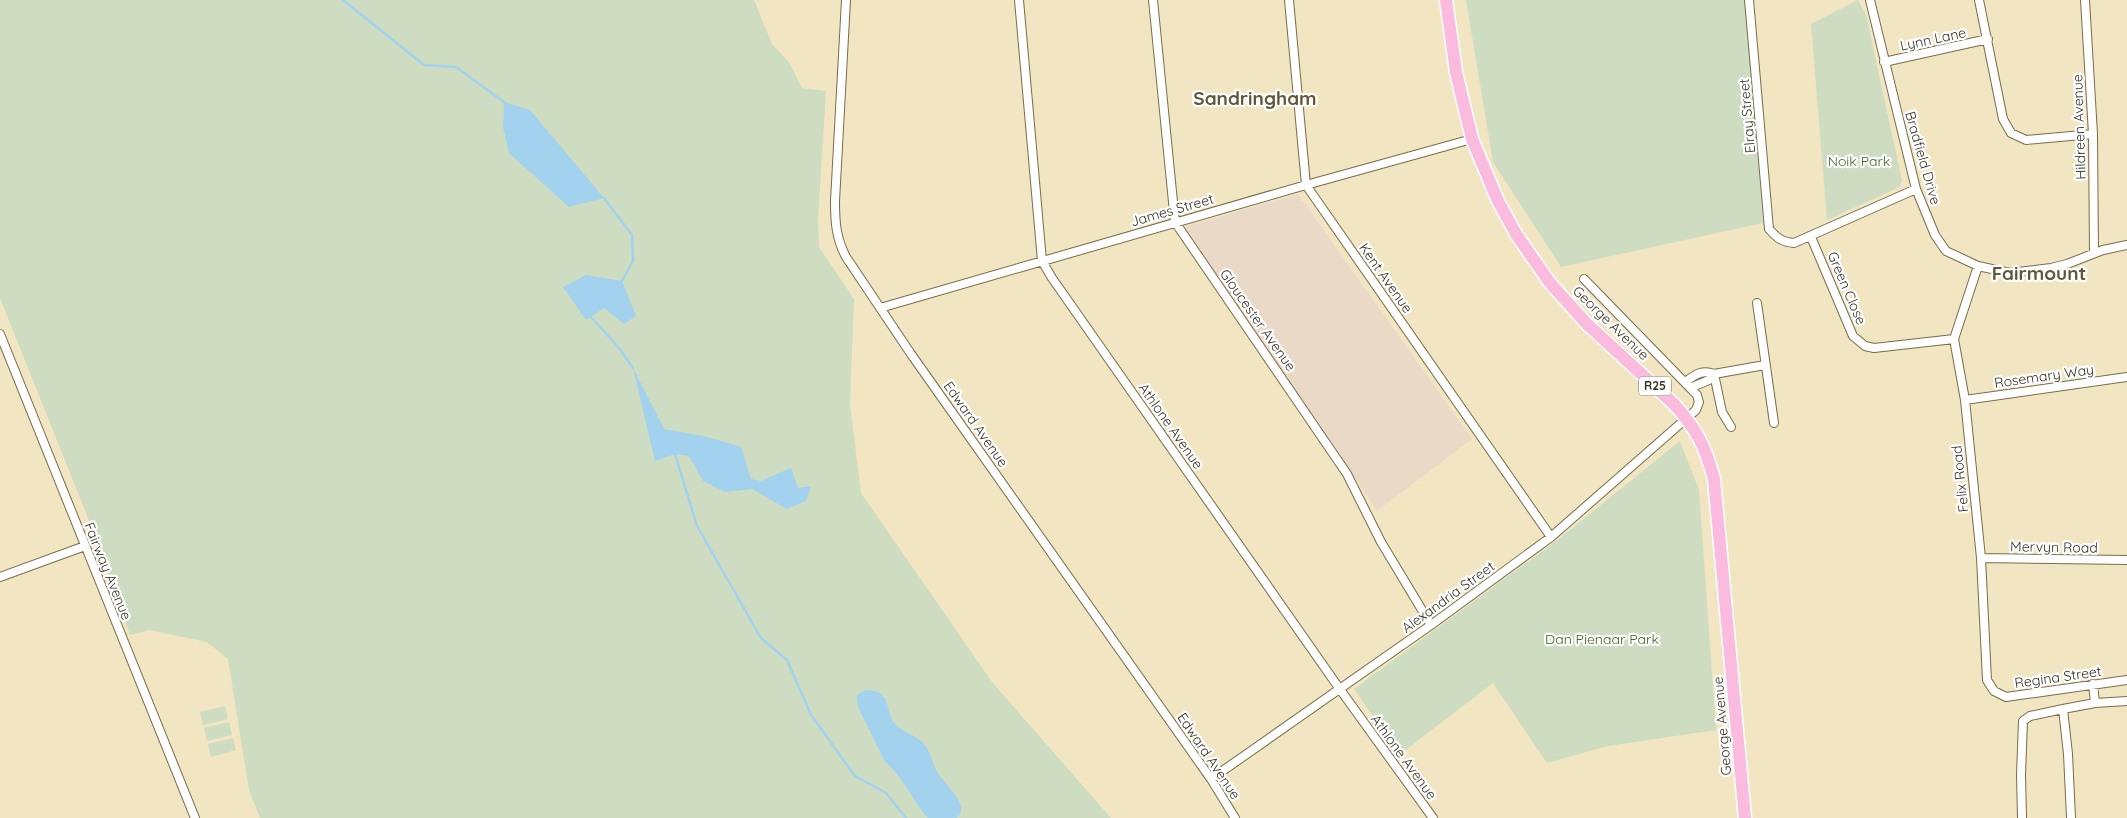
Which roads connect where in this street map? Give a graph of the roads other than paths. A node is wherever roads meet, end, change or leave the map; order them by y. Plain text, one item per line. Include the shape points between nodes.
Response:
1 (846, 0) edge
2 (1019, 0) edge
3 (1153, 0) edge
4 (1289, 0) edge
5 (1446, 0) edge
6 (1749, 0) edge
7 (1870, 0) edge
8 (1979, 0) edge
9 (2085, 0) edge
10 (1988, 40) junction
11 (1884, 62) junction
12 (2093, 134) junction
13 (1472, 139) junction
14 (1306, 185) junction
15 (1916, 190) junction
16 (1175, 222) junction
17 (1811, 237) junction
18 (2127, 245) edge
19 (2094, 252) junction
20 (1042, 261) junction
21 (1978, 266) junction
22 (1584, 279) dead end
23 (1756, 303) dead end
24 (880, 308) junction
25 (0, 334) edge
26 (1954, 339) junction
27 (1765, 365) junction
28 (1714, 374) junction
29 (2127, 377) edge
30 (1688, 385) junction
31 (1965, 400) junction
32 (1687, 418) junction
33 (1774, 423) dead end
34 (1731, 427) dead end
35 (1551, 537) junction
36 (85, 546) junction
37 (1981, 558) junction
38 (2127, 560) edge
39 (0, 577) edge
40 (1431, 625) junction
41 (2127, 680) edge
42 (2093, 684) junction
43 (1339, 688) junction
44 (1994, 691) joint
45 (2127, 701) edge
46 (2094, 703) junction
47 (2063, 710) junction
48 (1211, 779) junction
49 (194, 818) edge
50 (1235, 818) edge
51 (1433, 818) edge
52 (1745, 818) edge
53 (2022, 818) edge
54 (2071, 818) edge

1 - 24 street, Edward Avenue via 836,228 846,258
2 - 20 street, Athlone Avenue
3 - 16 street, Gloucester Avenue
4 - 14 street, Kent Avenue
5 - 13 main road, George Avenue / R25 via 1456,72
6 - 17 street, Elray Street via 1769,229 1786,242 1794,243
7 - 11 street, Bradfield Drive
8 - 10 street
9 - 12 street, Hildreen Avenue
10 - 11 street, Lynn Lane
10 - 12 street via 2003,119 2011,133 2026,140
11 - 15 street, Bradfield Drive
12 - 19 street, Hildreen Avenue
13 - 14 street, James Street
13 - 32 main road, George Avenue / R25 via 1498,201 1531,258 1550,283 1586,324
14 - 16 street, James Street
14 - 35 street, Kent Avenue
15 - 17 street
15 - 21 street, Bradfield Drive via 1942,247
16 - 20 street, James Street
16 - 40 street, Gloucester Avenue via 1347,474 1380,542
17 - 26 street, Green Close via 1853,336 1859,342 1874,348
18 - 19 street, Bradfield Drive
19 - 21 street, Bradfield Drive via 2067,264 2033,272 2006,273
20 - 24 street, James Street
20 - 43 street, Athlone Avenue
21 - 26 street, Felix Road
22 - 30 street
23 - 27 street
24 - 48 street, Edward Avenue
25 - 36 street, Fairway Avenue
26 - 31 street, Felix Road
27 - 28 street
27 - 33 street
28 - 30 street via 1698,373
28 - 34 street via 1720,403
29 - 31 street, Rosemary Way
30 - 32 street via 1699,402
31 - 37 street, Felix Road
32 - 35 street, Alexandria Street
32 - 52 main road, George Avenue / R25 via 1700,436 1714,479
35 - 40 street, Alexandria Street
36 - 39 street
36 - 49 street, Fairway Avenue
37 - 38 street, Mervyn Road
37 - 44 street, Felix Road via 1987,680
40 - 43 street, Alexandria Street
41 - 42 street, Regina Street
42 - 44 street, Regina Street via 2013,696
42 - 46 street
43 - 48 street, Alexandria Street
43 - 51 street, Athlone Avenue
45 - 46 street
46 - 47 street
47 - 53 street via 2030,716 2023,722
47 - 54 street
48 - 50 street, Edward Avenue

